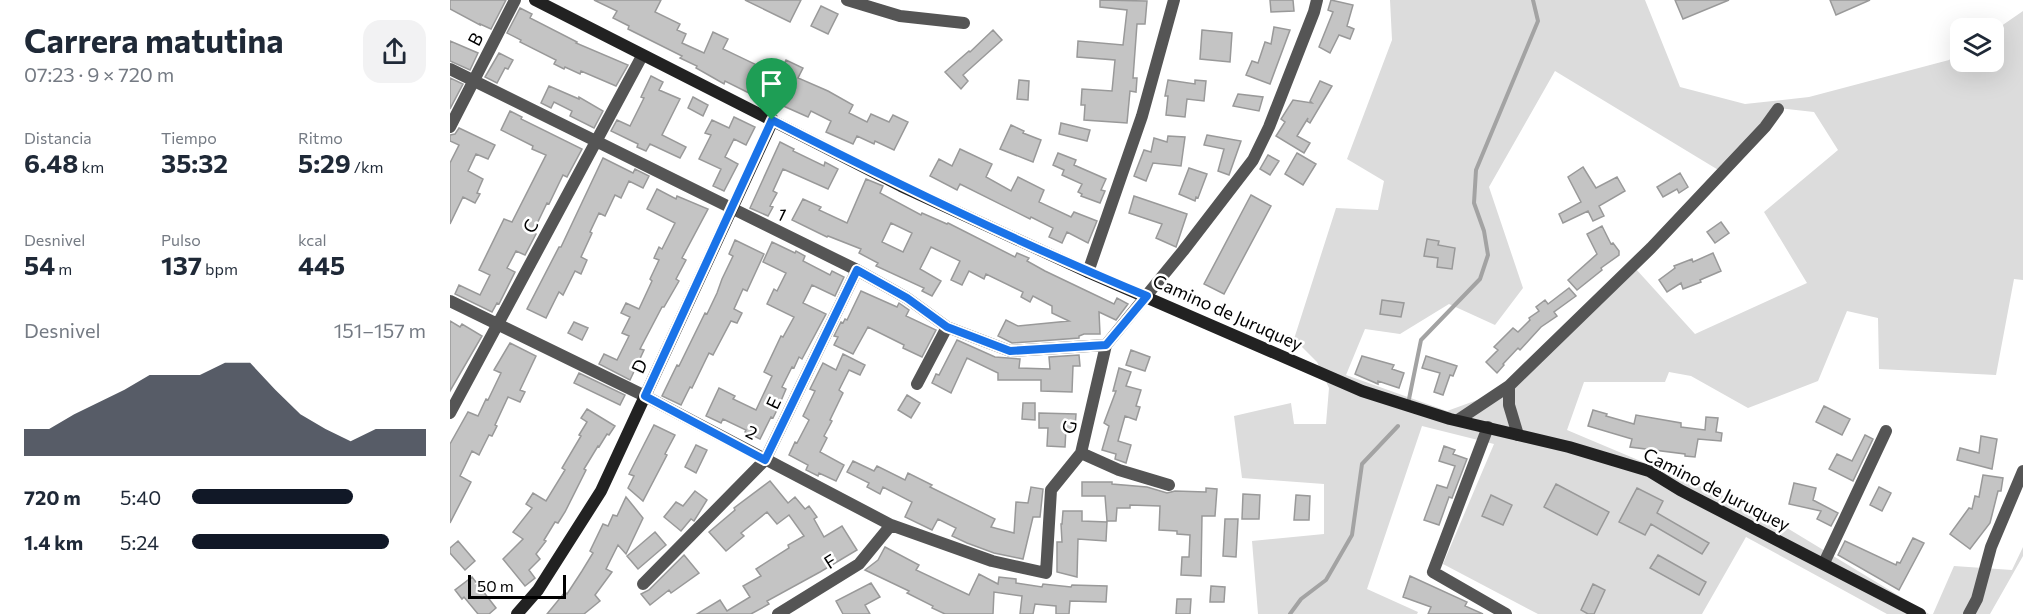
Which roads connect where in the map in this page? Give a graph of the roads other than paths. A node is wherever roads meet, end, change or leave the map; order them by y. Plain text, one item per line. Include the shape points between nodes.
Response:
1 (515, 0) edge
2 (536, 0) edge
3 (847, 0) edge
4 (1174, 0) edge
5 (1317, 0) edge
6 (964, 23) dead end
7 (642, 56) junction
8 (450, 69) edge
9 (473, 81) junction
10 (1778, 109) dead end
11 (772, 120) junction
12 (450, 127) edge
13 (596, 142) junction
14 (730, 209) junction
15 (857, 270) junction
16 (1088, 272) junction
17 (1147, 296) junction
18 (450, 301) edge
19 (498, 324) junction
20 (947, 327) junction
21 (1106, 345) junction
22 (917, 384) dead end
23 (1509, 386) junction
24 (645, 396) junction
25 (450, 413) edge
26 (1458, 420) junction
27 (1488, 427) junction
28 (1886, 431) dead end
29 (1518, 435) junction
30 (1081, 453) junction
31 (765, 460) junction
32 (2023, 471) edge
33 (1169, 485) dead end
34 (891, 525) junction
35 (1824, 563) junction
36 (1046, 573) joint
37 (643, 584) dead end
38 (517, 614) edge
39 (778, 614) edge
40 (1506, 614) edge
41 (1920, 614) edge
42 (1969, 614) edge

1 - 9 street, B
2 - 7 street, Camino de Juruquey
3 - 6 street via 900,16
4 - 16 street via 1142,116
5 - 17 street, G via 1254,160
7 - 11 street, Camino de Juruquey
7 - 13 street, C
8 - 9 street, 1
9 - 12 street, B
9 - 13 street, 1
10 - 23 street via 1651,248
11 - 14 street, D
11 - 16 street, Camino de Juruquey via 901,186
13 - 14 street, 1
13 - 19 street, C
14 - 15 street, 1
14 - 24 street, D
15 - 20 street, 1 via 907,298
15 - 31 street, E
16 - 17 street, Camino de Juruquey
17 - 21 street, G
17 - 26 street, Camino de Juruquey via 1362,392
18 - 19 street, 2
19 - 24 street, 2
19 - 25 street, C
20 - 21 street, 1 via 1010,351
20 - 22 street
21 - 30 street, G
23 - 26 street
23 - 29 street via 1509,405
24 - 31 street, 2
24 - 38 street, D via 601,491 538,590
26 - 27 street, Camino de Juruquey
27 - 29 street, Camino de Juruquey
27 - 40 street via 1433,572
28 - 35 street
29 - 35 street, Camino de Juruquey via 1648,471
30 - 33 street
30 - 36 street, G via 1051,490
31 - 34 street, 2
31 - 37 street, E
32 - 42 street via 1991,547
34 - 36 street, 2 via 992,561
34 - 39 street, F via 859,564
35 - 41 street, Camino de Juruquey

